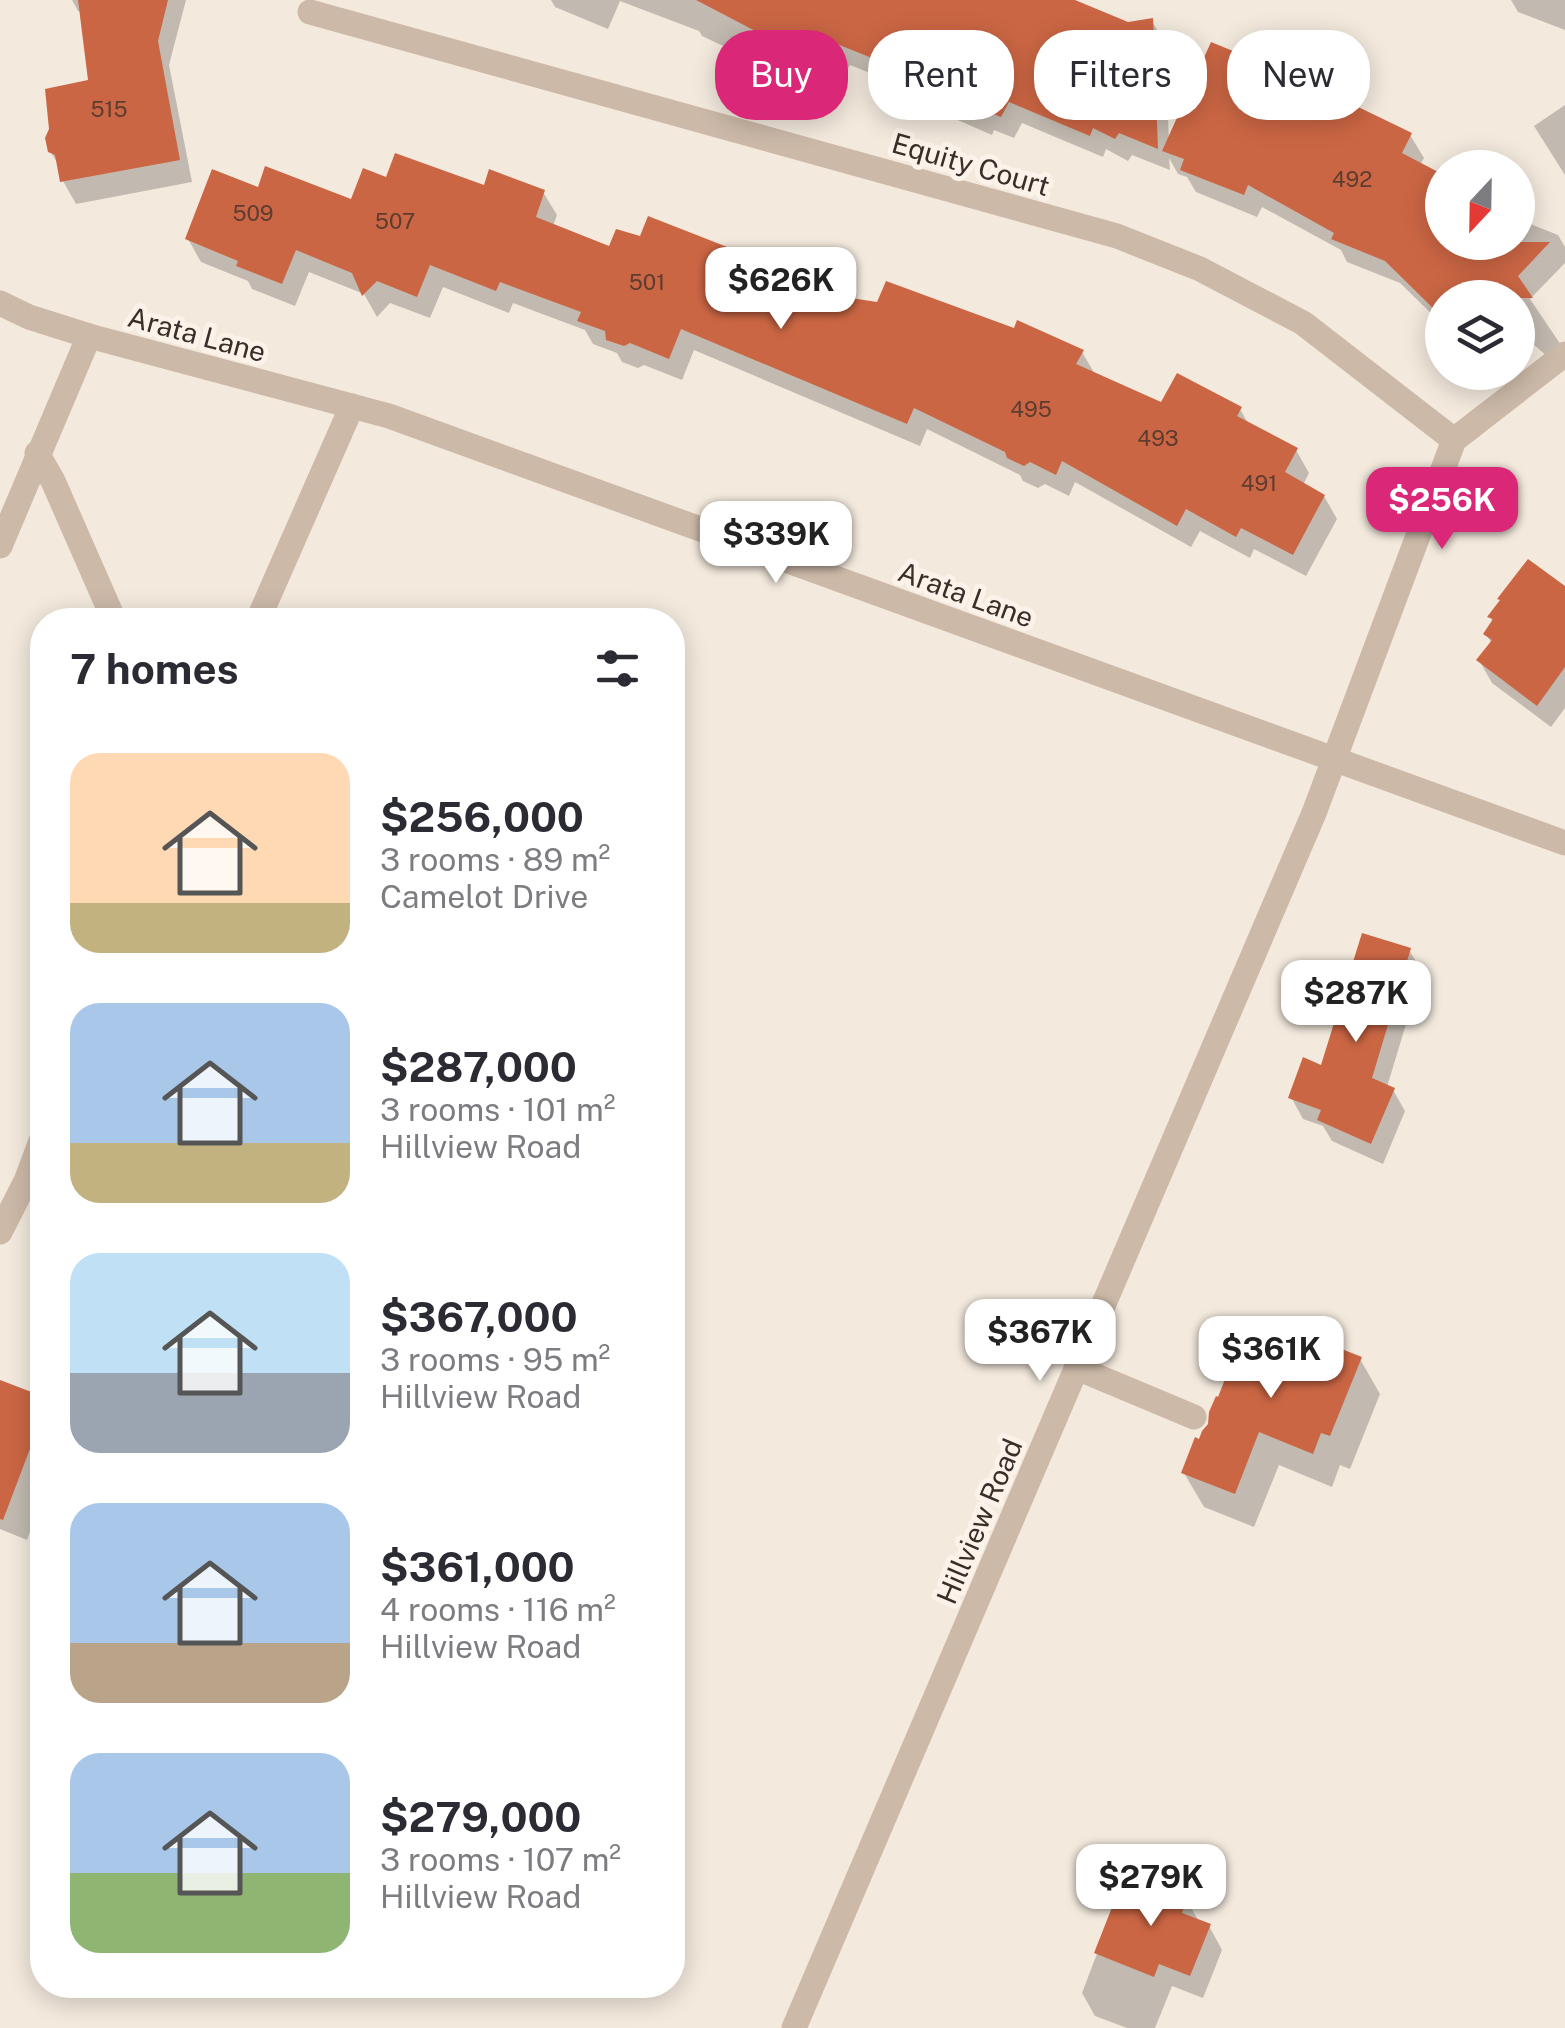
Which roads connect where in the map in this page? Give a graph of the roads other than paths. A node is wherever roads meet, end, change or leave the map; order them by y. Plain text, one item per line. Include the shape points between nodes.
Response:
1 (310, 12) dead end
2 (0, 303) edge
3 (89, 336) junction
4 (1565, 354) edge
5 (352, 406) junction
6 (1454, 440) junction
7 (38, 453) junction
8 (0, 546) edge
9 (109, 608) edge
10 (263, 608) edge
11 (1335, 761) junction
12 (1565, 843) edge
13 (30, 1170) edge
14 (0, 1232) edge
15 (1077, 1368) junction
16 (1194, 1418) dead end
17 (794, 2028) edge

1 - 6 street, Equity Court via 1116,236 1200,269 1303,323
2 - 3 street, Arata Lane
3 - 5 street, Arata Lane
3 - 7 street
4 - 6 street
5 - 10 street
5 - 11 street, Arata Lane
6 - 11 street, Hillview Road
7 - 8 street
7 - 9 street
11 - 12 street, Arata Lane
11 - 15 street, Hillview Road
13 - 14 street
15 - 16 street
15 - 17 street, Hillview Road

